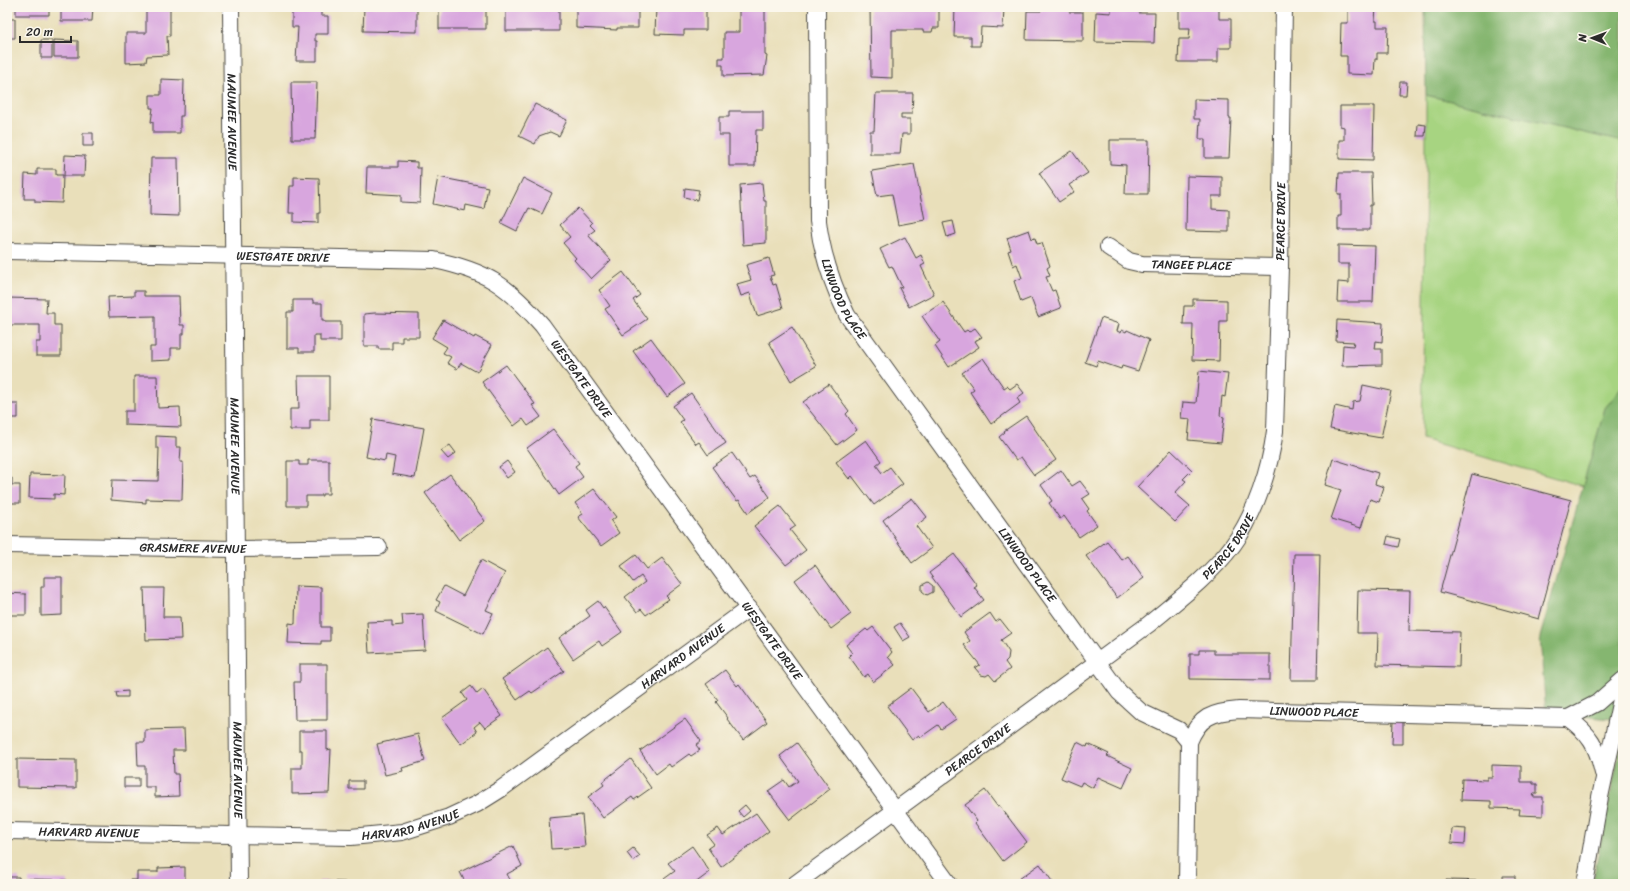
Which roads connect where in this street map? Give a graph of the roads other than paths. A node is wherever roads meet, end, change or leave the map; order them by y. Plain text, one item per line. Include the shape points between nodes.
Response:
1 (231, 7) edge
2 (817, 7) edge
3 (1284, 7) edge
4 (1108, 247) dead end
5 (7, 251) edge
6 (233, 256) junction
7 (1280, 266) junction
8 (7, 544) edge
9 (380, 547) dead end
10 (235, 549) junction
11 (749, 608) junction
12 (1098, 663) junction
13 (1623, 680) edge
14 (1623, 690) edge
15 (1568, 718) junction
16 (1189, 742) junction
17 (1604, 776) junction
18 (896, 810) junction
19 (7, 831) edge
20 (238, 835) junction
21 (239, 884) edge
22 (795, 884) edge
23 (949, 884) edge
24 (1187, 884) edge
25 (1585, 884) edge

1 - 6 street, MAUMEE AVENUE
2 - 12 street, LINWOOD PLACE via 818,221 821,246 836,292 846,315 857,331
3 - 7 street, PEARCE DRIVE
4 - 7 street, TANGEE PLACE via 1129,261 1142,264
5 - 6 street, WESTGATE DRIVE
6 - 10 street, MAUMEE AVENUE
6 - 11 street, WESTGATE DRIVE via 434,260 468,268 501,284 542,324
7 - 12 street, PEARCE DRIVE via 1275,431 1271,456 1254,505 1234,544 1201,580
8 - 10 street, GRASMERE AVENUE
9 - 10 street, GRASMERE AVENUE
10 - 20 street, MAUMEE AVENUE
11 - 18 street, WESTGATE DRIVE
11 - 20 street, HARVARD AVENUE via 501,789 450,818 402,832 378,835
12 - 16 street, LINWOOD PLACE via 1129,702 1141,712 1179,730
12 - 18 street, PEARCE DRIVE
13 - 15 street via 1597,703
14 - 17 street
15 - 16 street, LINWOOD PLACE via 1234,710 1211,715 1202,720 1194,729
15 - 17 street via 1580,727 1595,746
16 - 24 street
17 - 25 street
18 - 22 street, PEARCE DRIVE
18 - 23 street, WESTGATE DRIVE
19 - 20 street, HARVARD AVENUE
20 - 21 street, MAUMEE AVENUE

